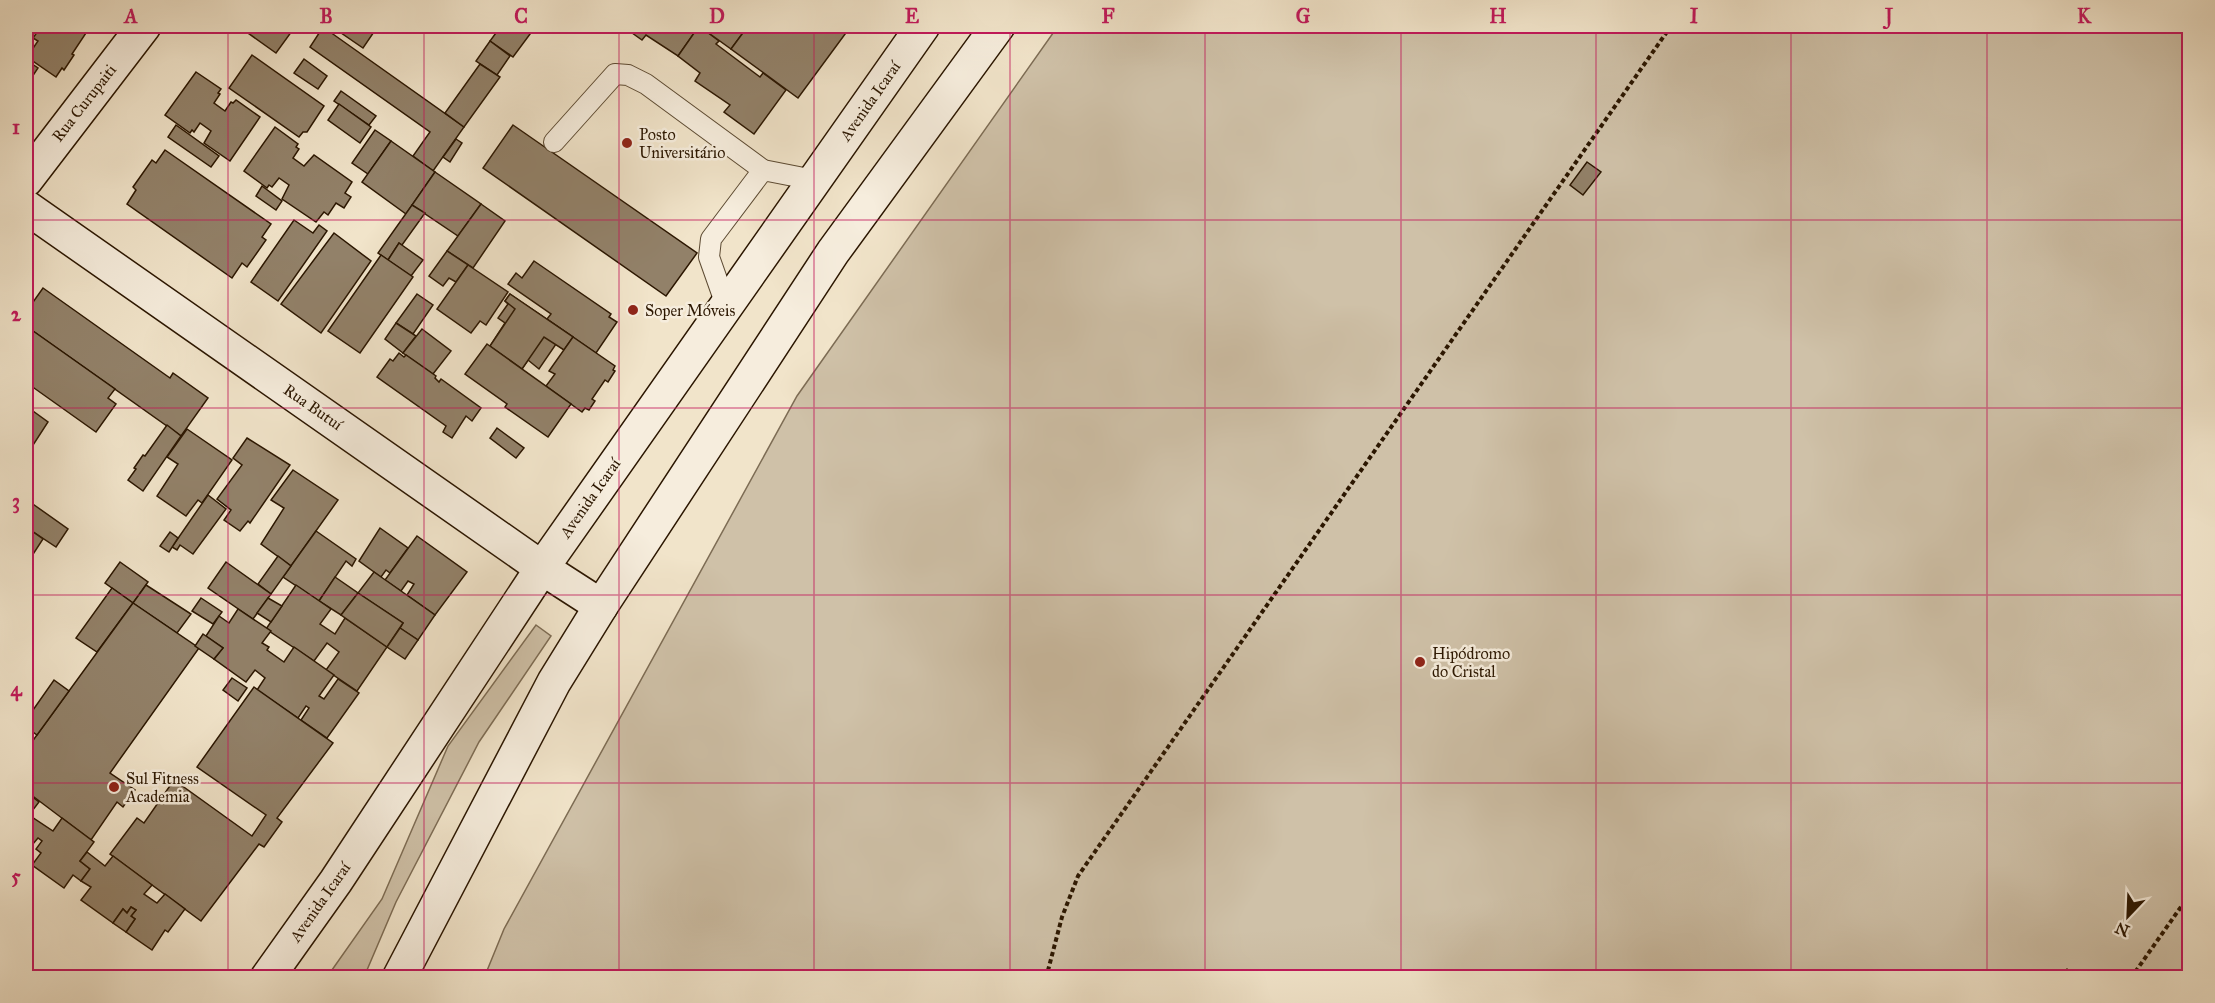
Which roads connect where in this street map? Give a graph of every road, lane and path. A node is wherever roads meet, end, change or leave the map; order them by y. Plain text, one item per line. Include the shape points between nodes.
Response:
1 (144, 26) edge
2 (923, 26) edge
3 (997, 26) edge
4 (1671, 26) edge
5 (554, 142) dead end
6 (764, 170) junction
7 (26, 180) edge
8 (814, 180) junction
9 (26, 207) edge
10 (726, 305) junction
11 (542, 568) junction
12 (601, 606) junction
13 (2190, 894) edge
14 (267, 978) edge
15 (399, 978) edge
16 (1046, 978) edge
17 (2131, 978) edge

1 - 7 main road, Rua Curupaiti
2 - 8 main road, Avenida Icaraí
3 - 12 main road via 833,252
4 - 16 path via 1078,876
5 - 6 lane via 615,74 628,75
6 - 8 lane
6 - 10 lane via 711,239 708,257
8 - 10 main road, Avenida Icaraí
9 - 11 main road, Rua Butuí
10 - 11 main road, Avenida Icaraí
11 - 12 main road, Rua Butuí
11 - 14 main road, Avenida Icaraí via 336,881
12 - 15 main road via 554,682
13 - 17 path

